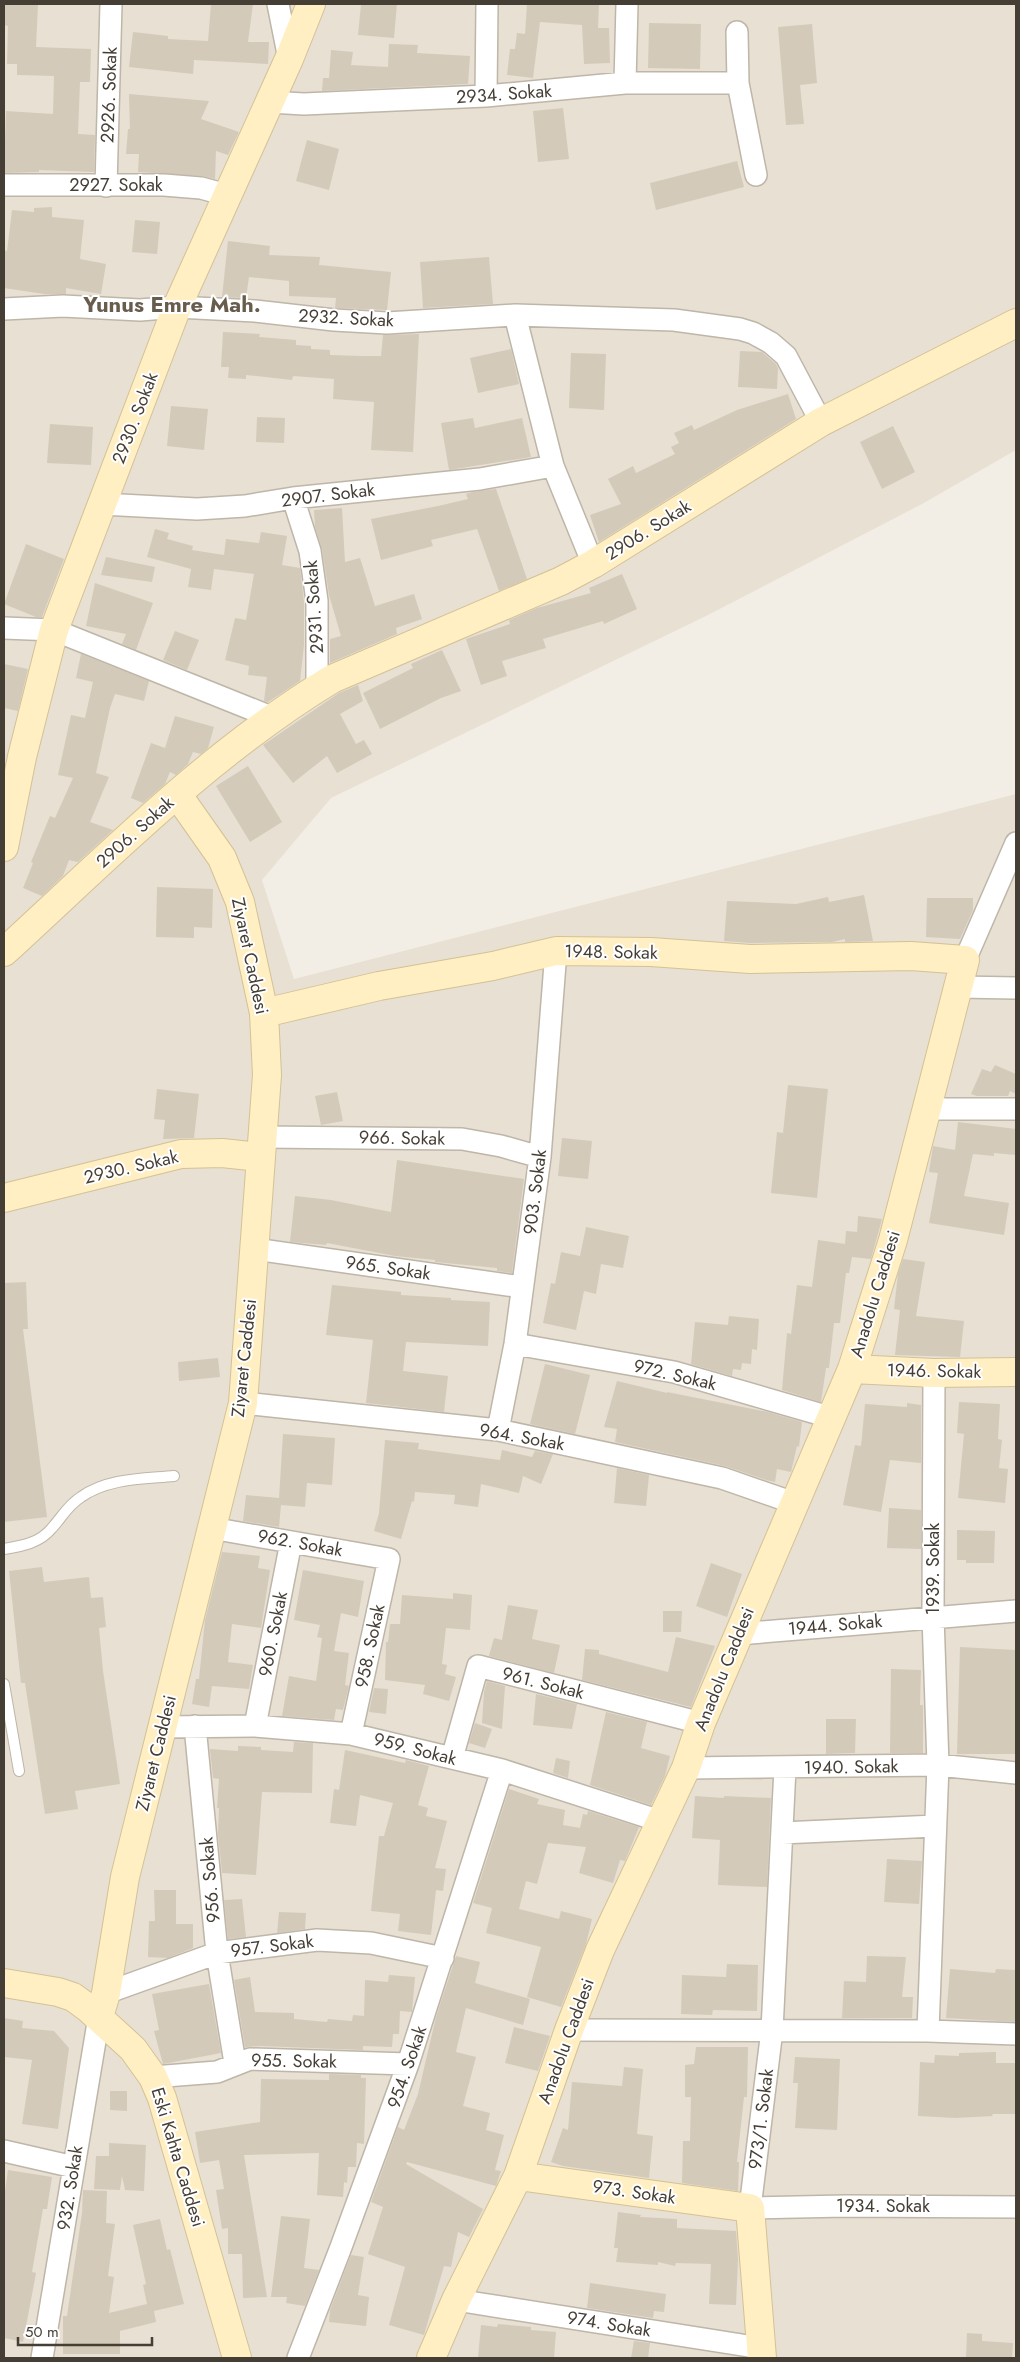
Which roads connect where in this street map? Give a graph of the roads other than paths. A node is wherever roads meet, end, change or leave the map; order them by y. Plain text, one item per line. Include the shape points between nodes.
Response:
1 (111, 4) edge
2 (278, 4) edge
3 (311, 4) edge
4 (487, 4) edge
5 (627, 4) edge
6 (737, 32) dead end
7 (289, 59) junction
8 (625, 83) junction
9 (738, 83) junction
10 (486, 96) junction
11 (270, 102) junction
12 (756, 176) dead end
13 (4, 186) edge
14 (106, 186) junction
15 (227, 195) junction
16 (177, 307) junction
17 (4, 309) edge
18 (515, 315) junction
19 (1016, 323) edge
20 (821, 422) junction
21 (553, 466) junction
22 (293, 498) junction
23 (102, 504) junction
24 (593, 564) junction
25 (4, 628) edge
26 (54, 630) junction
27 (317, 688) junction
28 (271, 717) junction
29 (178, 794) junction
30 (1016, 843) edge
31 (4, 847) edge
32 (4, 952) edge
33 (556, 952) junction
34 (965, 960) junction
35 (958, 987) junction
36 (1016, 988) edge
37 (264, 1013) junction
38 (926, 1109) junction
39 (1016, 1109) edge
40 (261, 1147) junction
41 (540, 1157) junction
42 (4, 1198) edge
43 (254, 1249) junction
44 (522, 1287) junction
45 (515, 1344) junction
46 (852, 1370) junction
47 (1016, 1372) edge
48 (934, 1373) junction
49 (243, 1403) junction
50 (833, 1418) junction
51 (498, 1430) junction
52 (174, 1476) dead end
53 (794, 1503) junction
54 (211, 1528) junction
55 (291, 1542) junction
56 (4, 1549) edge
57 (389, 1559) joint
58 (1016, 1611) edge
59 (933, 1616) junction
60 (738, 1634) junction
61 (4, 1684) edge
62 (701, 1723) junction
63 (195, 1726) junction
64 (254, 1726) junction
65 (162, 1727) junction
66 (351, 1734) junction
67 (452, 1758) junction
68 (938, 1765) junction
69 (686, 1768) junction
70 (785, 1768) junction
71 (502, 1770) junction
72 (19, 1771) dead end
73 (1016, 1773) edge
74 (660, 1820) junction
75 (935, 1826) junction
76 (782, 1833) junction
77 (216, 1953) junction
78 (443, 1958) junction
79 (4, 1983) edge
80 (102, 2005) junction
81 (569, 2030) junction
82 (772, 2030) junction
83 (928, 2031) junction
84 (1016, 2034) edge
85 (234, 2063) junction
86 (408, 2064) junction
87 (153, 2077) junction
88 (4, 2151) edge
89 (74, 2167) junction
90 (518, 2176) junction
91 (1016, 2207) edge
92 (750, 2208) junction
93 (456, 2300) junction
94 (762, 2353) edge
95 (42, 2358) edge
96 (237, 2358) edge
97 (298, 2358) edge
98 (431, 2358) edge

1 - 14 street, 2926. Sokak
2 - 7 street
3 - 7 street, 2930. Sokak
4 - 10 street
5 - 8 street
6 - 9 street
7 - 11 street, 2930. Sokak
8 - 9 street, 2934. Sokak
8 - 10 street, 2934. Sokak
9 - 12 street
10 - 11 street, 2934. Sokak via 304,104
11 - 15 street, 2930. Sokak
13 - 14 street, 2927. Sokak
14 - 15 street, 2927. Sokak via 164,185 201,188
15 - 16 street, 2930. Sokak
16 - 17 street via 140,310 63,306
16 - 18 street, 2932. Sokak via 387,323
16 - 23 street, 2930. Sokak
18 - 20 street, 2932. Sokak via 674,320 753,333 786,356
18 - 21 street
19 - 20 street, 2906. Sokak
20 - 24 street, 2906. Sokak
21 - 22 street, 2907. Sokak via 480,478
21 - 24 street
22 - 23 street, 2907. Sokak via 197,509
22 - 27 street, 2931. Sokak via 310,551 317,601
23 - 26 street, 2930. Sokak
24 - 27 street, 2906. Sokak
25 - 26 street
26 - 28 street
26 - 31 street, 2930. Sokak via 22,757
27 - 28 street, 2906. Sokak
28 - 29 street, 2906. Sokak
29 - 32 street, 2906. Sokak
29 - 37 street, Ziyaret Caddesi via 214,844 235,887 245,917
30 - 34 street
33 - 34 street, 1948. Sokak via 651,952 750,959 911,956
33 - 37 street, 1948. Sokak via 379,986
33 - 41 street, 903. Sokak
34 - 35 street, Anadolu Caddesi
35 - 36 street
35 - 38 street, Anadolu Caddesi
37 - 40 street, Ziyaret Caddesi via 267,1075
38 - 39 street
38 - 46 street, Anadolu Caddesi via 893,1240
40 - 41 street, 966. Sokak via 462,1139
40 - 42 street, 2930. Sokak via 222,1153 181,1154
40 - 43 street, Ziyaret Caddesi
41 - 44 street, 903. Sokak
43 - 44 street, 965. Sokak
43 - 49 street, Ziyaret Caddesi
44 - 45 street, 903. Sokak
45 - 50 street, 972. Sokak via 674,1372
45 - 51 street, 903. Sokak
46 - 48 street, 1946. Sokak
46 - 50 street, Anadolu Caddesi
47 - 48 street, 1946. Sokak
48 - 59 street, 1939. Sokak
49 - 51 street, 964. Sokak
49 - 54 street, Ziyaret Caddesi
50 - 53 street, Anadolu Caddesi
51 - 53 street, 964. Sokak via 722,1478
52 - 56 lane via 124,1481 95,1488 72,1503 45,1535 31,1543
53 - 60 street, Anadolu Caddesi
54 - 55 street, 962. Sokak
54 - 65 street, Ziyaret Caddesi
55 - 57 street, 962. Sokak
55 - 64 street, 960. Sokak
57 - 66 street, 958. Sokak
58 - 59 street, 1944. Sokak
59 - 60 street, 1944. Sokak
59 - 68 street, 1939. Sokak
60 - 62 street, Anadolu Caddesi
61 - 72 lane
62 - 67 street, 961. Sokak via 478,1666
62 - 69 street, Anadolu Caddesi
63 - 64 street, 959. Sokak
63 - 65 street, 959. Sokak
63 - 77 street, 956. Sokak
64 - 66 street, 959. Sokak
65 - 80 street, Ziyaret Caddesi via 125,1877
66 - 67 street, 959. Sokak
67 - 71 street, 959. Sokak
68 - 70 street, 1940. Sokak
68 - 73 street, 1940. Sokak
68 - 75 street, 1939. Sokak
69 - 70 street, 1940. Sokak
69 - 74 street, Anadolu Caddesi
70 - 76 street, 973/1. Sokak
71 - 74 street, 959. Sokak
71 - 78 street, 954. Sokak
74 - 81 street, Anadolu Caddesi via 600,1950
75 - 76 street
75 - 83 street, 1939. Sokak
76 - 82 street, 973/1. Sokak
77 - 78 street, 957. Sokak via 317,1940 372,1942
77 - 80 street, 957. Sokak
77 - 85 street, 956. Sokak
78 - 86 street, 954. Sokak
79 - 80 street, Eski Kahta Caddesi
80 - 87 street, Eski Kahta Caddesi
80 - 89 street, 932. Sokak
81 - 82 street
81 - 90 street, Anadolu Caddesi
82 - 83 street
82 - 92 street, 973/1. Sokak
83 - 84 street
85 - 86 street, 955. Sokak via 250,2059
85 - 87 street, 955. Sokak via 217,2072
86 - 97 street, 954. Sokak
87 - 96 street, Eski Kahta Caddesi via 162,2098
88 - 89 street
89 - 95 street, 932. Sokak
90 - 92 street, 973. Sokak
90 - 93 street, Anadolu Caddesi
91 - 92 street, 1934. Sokak
92 - 94 street
93 - 94 street, 974. Sokak
93 - 98 street, Anadolu Caddesi

